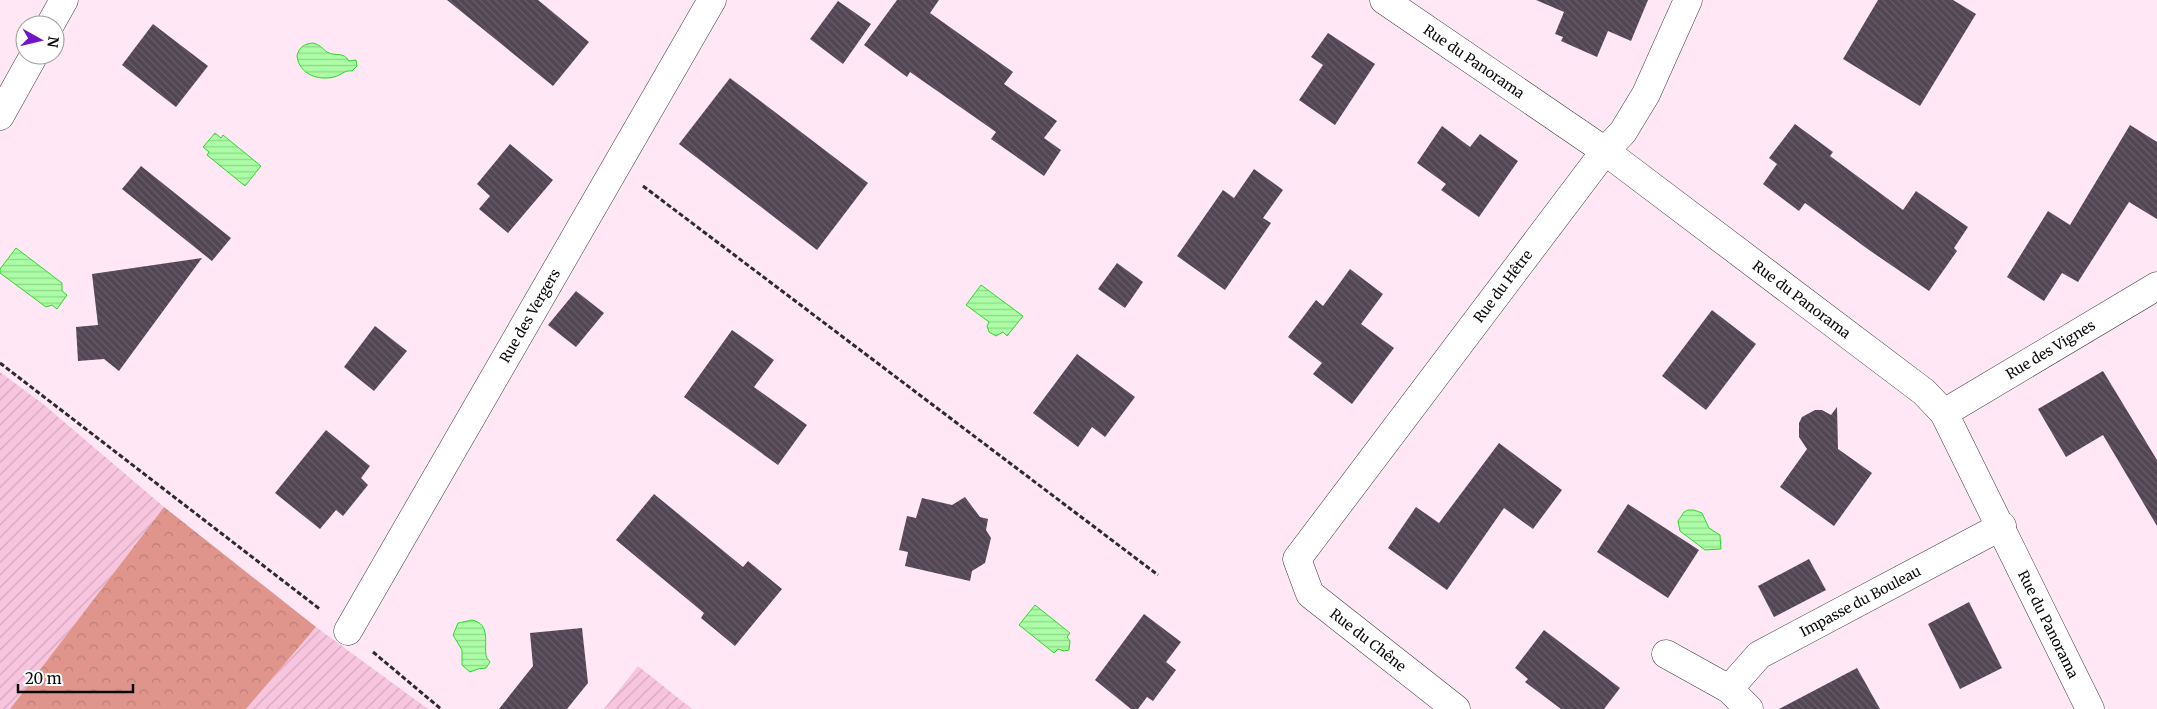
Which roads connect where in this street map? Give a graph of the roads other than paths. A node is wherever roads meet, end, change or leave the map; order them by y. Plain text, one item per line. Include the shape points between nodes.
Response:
1 (64, 0) edge
2 (712, 0) edge
3 (1384, 0) edge
4 (1688, 0) edge
5 (56, 15) edge
6 (28, 65) edge
7 (0, 116) edge
8 (1605, 151) junction
9 (2157, 286) edge
10 (1944, 413) junction
11 (2002, 526) junction
12 (1297, 559) joint
13 (348, 631) road end
14 (1666, 654) dead end
15 (1729, 689) junction
16 (1456, 709) edge
17 (1749, 709) edge
18 (2090, 709) edge

1 - 5 street
2 - 13 street, Rue des Vergers
3 - 8 street, Rue du Panorama
4 - 8 street, Rue du Hêtre via 1646,94 1624,132
6 - 7 street
8 - 10 street, Rue du Panorama via 1924,392
8 - 12 street, Rue du Hêtre
9 - 10 street, Rue des Vignes
10 - 11 street, Rue du Panorama
11 - 15 street, Impasse du Bouleau via 1759,656
11 - 18 street, Rue du Panorama
12 - 16 street, Rue du Chêne via 1310,594
14 - 15 street
15 - 17 street

